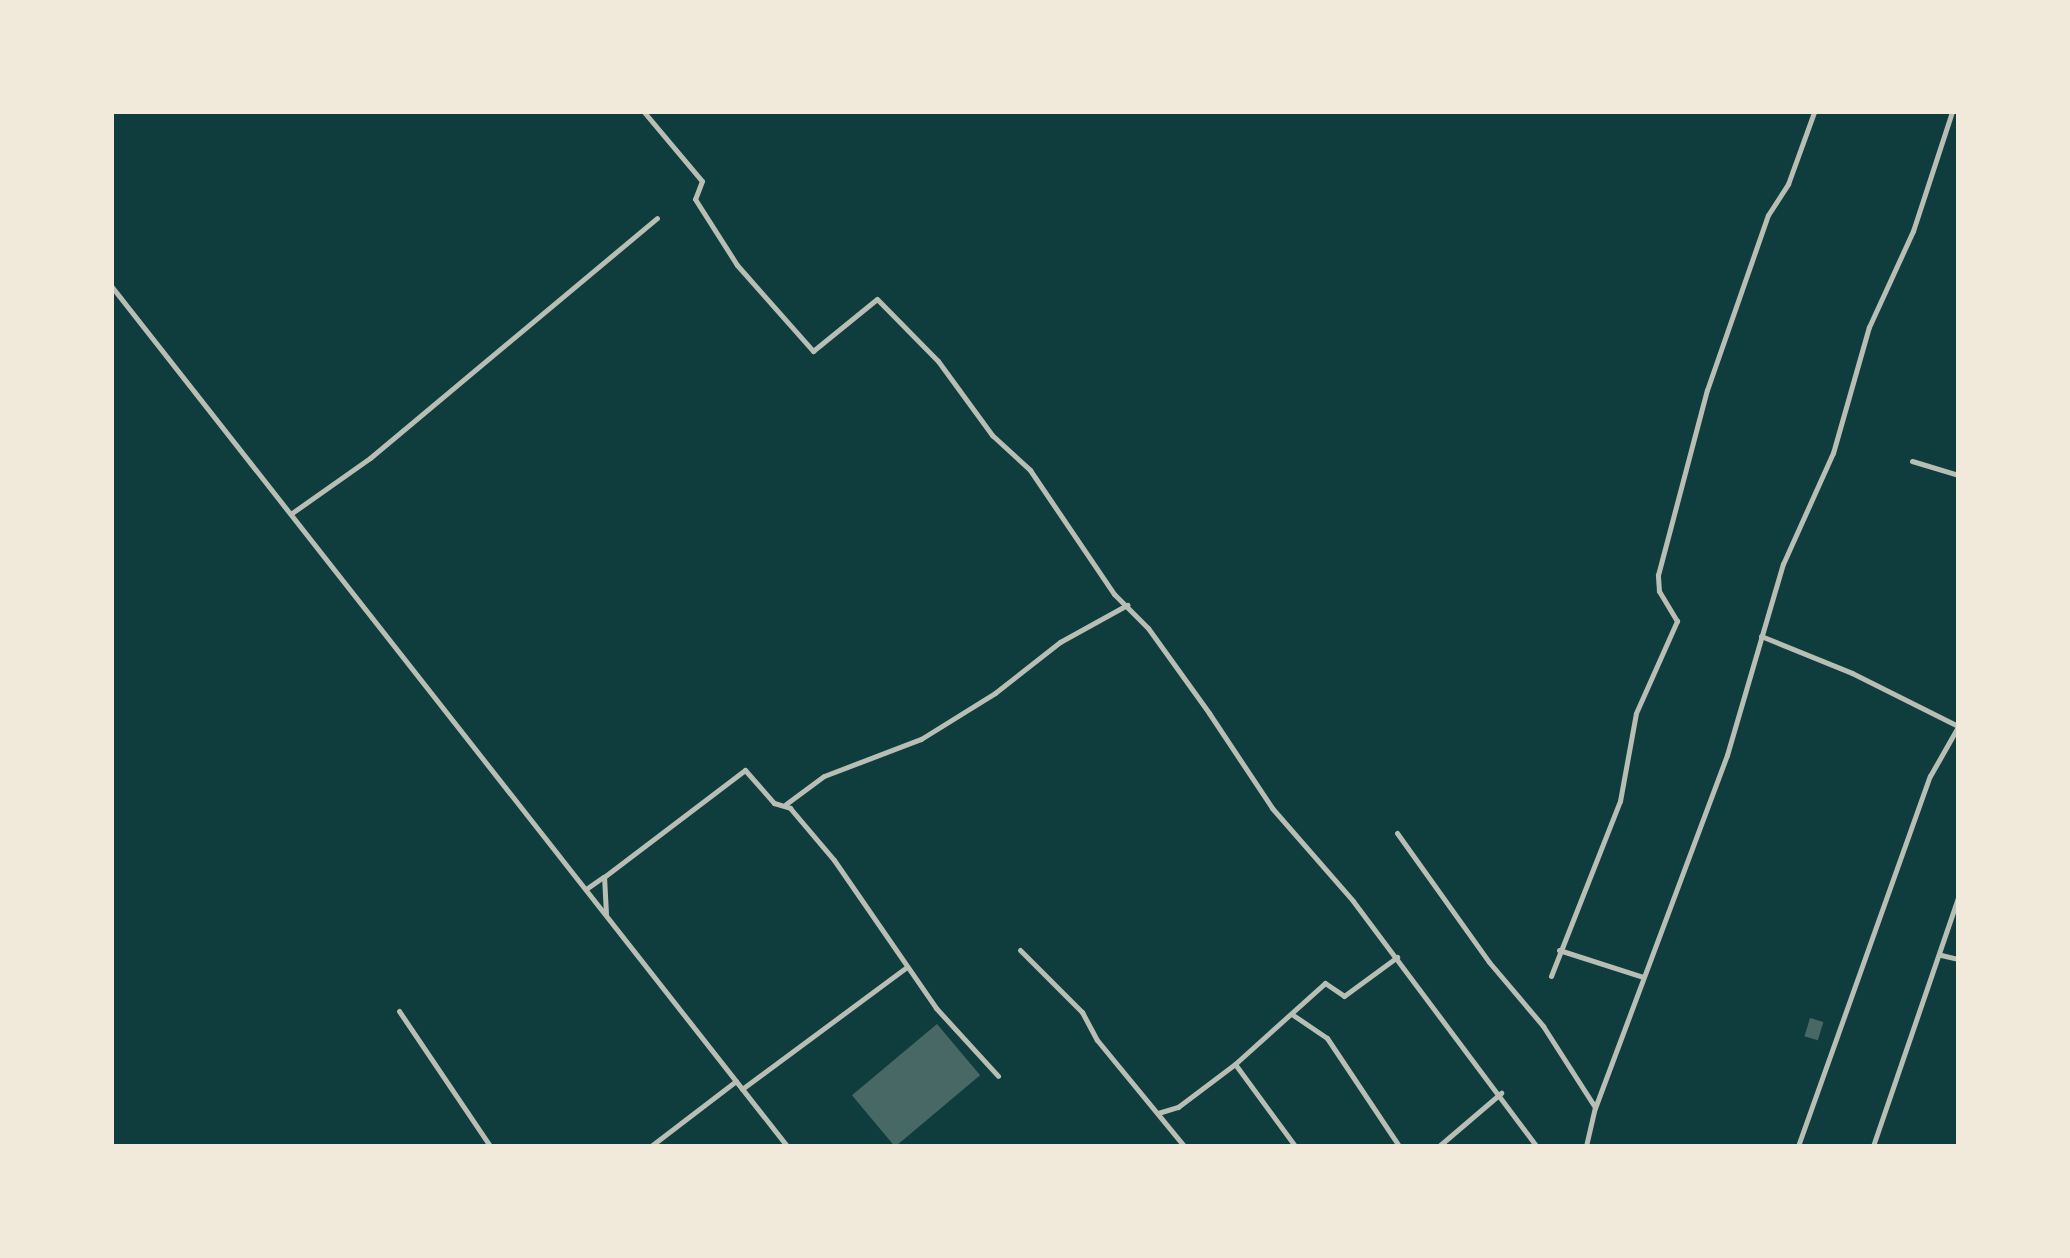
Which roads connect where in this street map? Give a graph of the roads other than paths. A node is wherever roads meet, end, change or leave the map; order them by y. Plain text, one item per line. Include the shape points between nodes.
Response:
1 (644, 112) edge
2 (1814, 112) edge
3 (1952, 112) edge
4 (657, 218) dead end
5 (112, 287) edge
6 (1912, 461) dead end
7 (1958, 475) edge
8 (292, 513) junction
9 (1127, 605) junction
10 (1761, 636) junction
11 (1958, 726) edge
12 (786, 804) junction
13 (1397, 833) dead end
14 (604, 877) junction
15 (586, 889) junction
16 (1958, 898) edge
17 (607, 916) junction
18 (1020, 950) dead end
19 (1559, 950) junction
20 (1941, 955) junction
21 (1397, 957) junction
22 (1958, 959) edge
23 (907, 967) junction
24 (1551, 976) dead end
25 (1643, 977) junction
26 (399, 1011) dead end
27 (1293, 1015) junction
28 (1235, 1064) junction
29 (998, 1076) dead end
30 (736, 1081) junction
31 (742, 1089) junction
32 (1501, 1093) junction
33 (1595, 1108) junction
34 (1158, 1113) junction
35 (490, 1146) edge
36 (651, 1146) edge
37 (787, 1146) edge
38 (1184, 1146) edge
39 (1295, 1146) edge
40 (1399, 1146) edge
41 (1439, 1146) edge
42 (1536, 1146) edge
43 (1586, 1146) edge
44 (1798, 1146) edge
45 (1873, 1146) edge

1 - 9 street via 702,181 695,199 737,265 813,351 877,299 938,361 992,435 1030,470
2 - 19 street via 1788,184 1768,215 1707,390 1658,575 1659,591 1677,621 1646,685 1620,801
3 - 10 street via 1913,231 1869,327 1833,453 1783,564
4 - 8 street via 370,458
5 - 8 street
6 - 7 street
8 - 15 street
9 - 12 street via 1060,642 995,693 921,739 824,776
9 - 21 street via 1272,808
10 - 11 street via 1852,673
10 - 25 street via 1727,755
11 - 44 street via 1930,776
12 - 14 street via 774,803 745,770
12 - 23 street via 851,881
13 - 33 street via 1489,962 1543,1026
14 - 15 street
14 - 17 street
15 - 17 street
16 - 20 street
17 - 30 street
18 - 34 street via 1082,1012 1097,1040
19 - 24 street
19 - 25 street
20 - 22 street
20 - 45 street
21 - 27 street via 1344,996 1325,983
21 - 32 street
23 - 29 street via 936,1008
23 - 31 street
25 - 33 street
26 - 35 street
27 - 28 street
27 - 40 street via 1327,1038
28 - 34 street via 1178,1107
28 - 39 street
30 - 31 street
30 - 36 street
31 - 37 street
32 - 41 street
32 - 42 street
33 - 43 street
34 - 38 street

